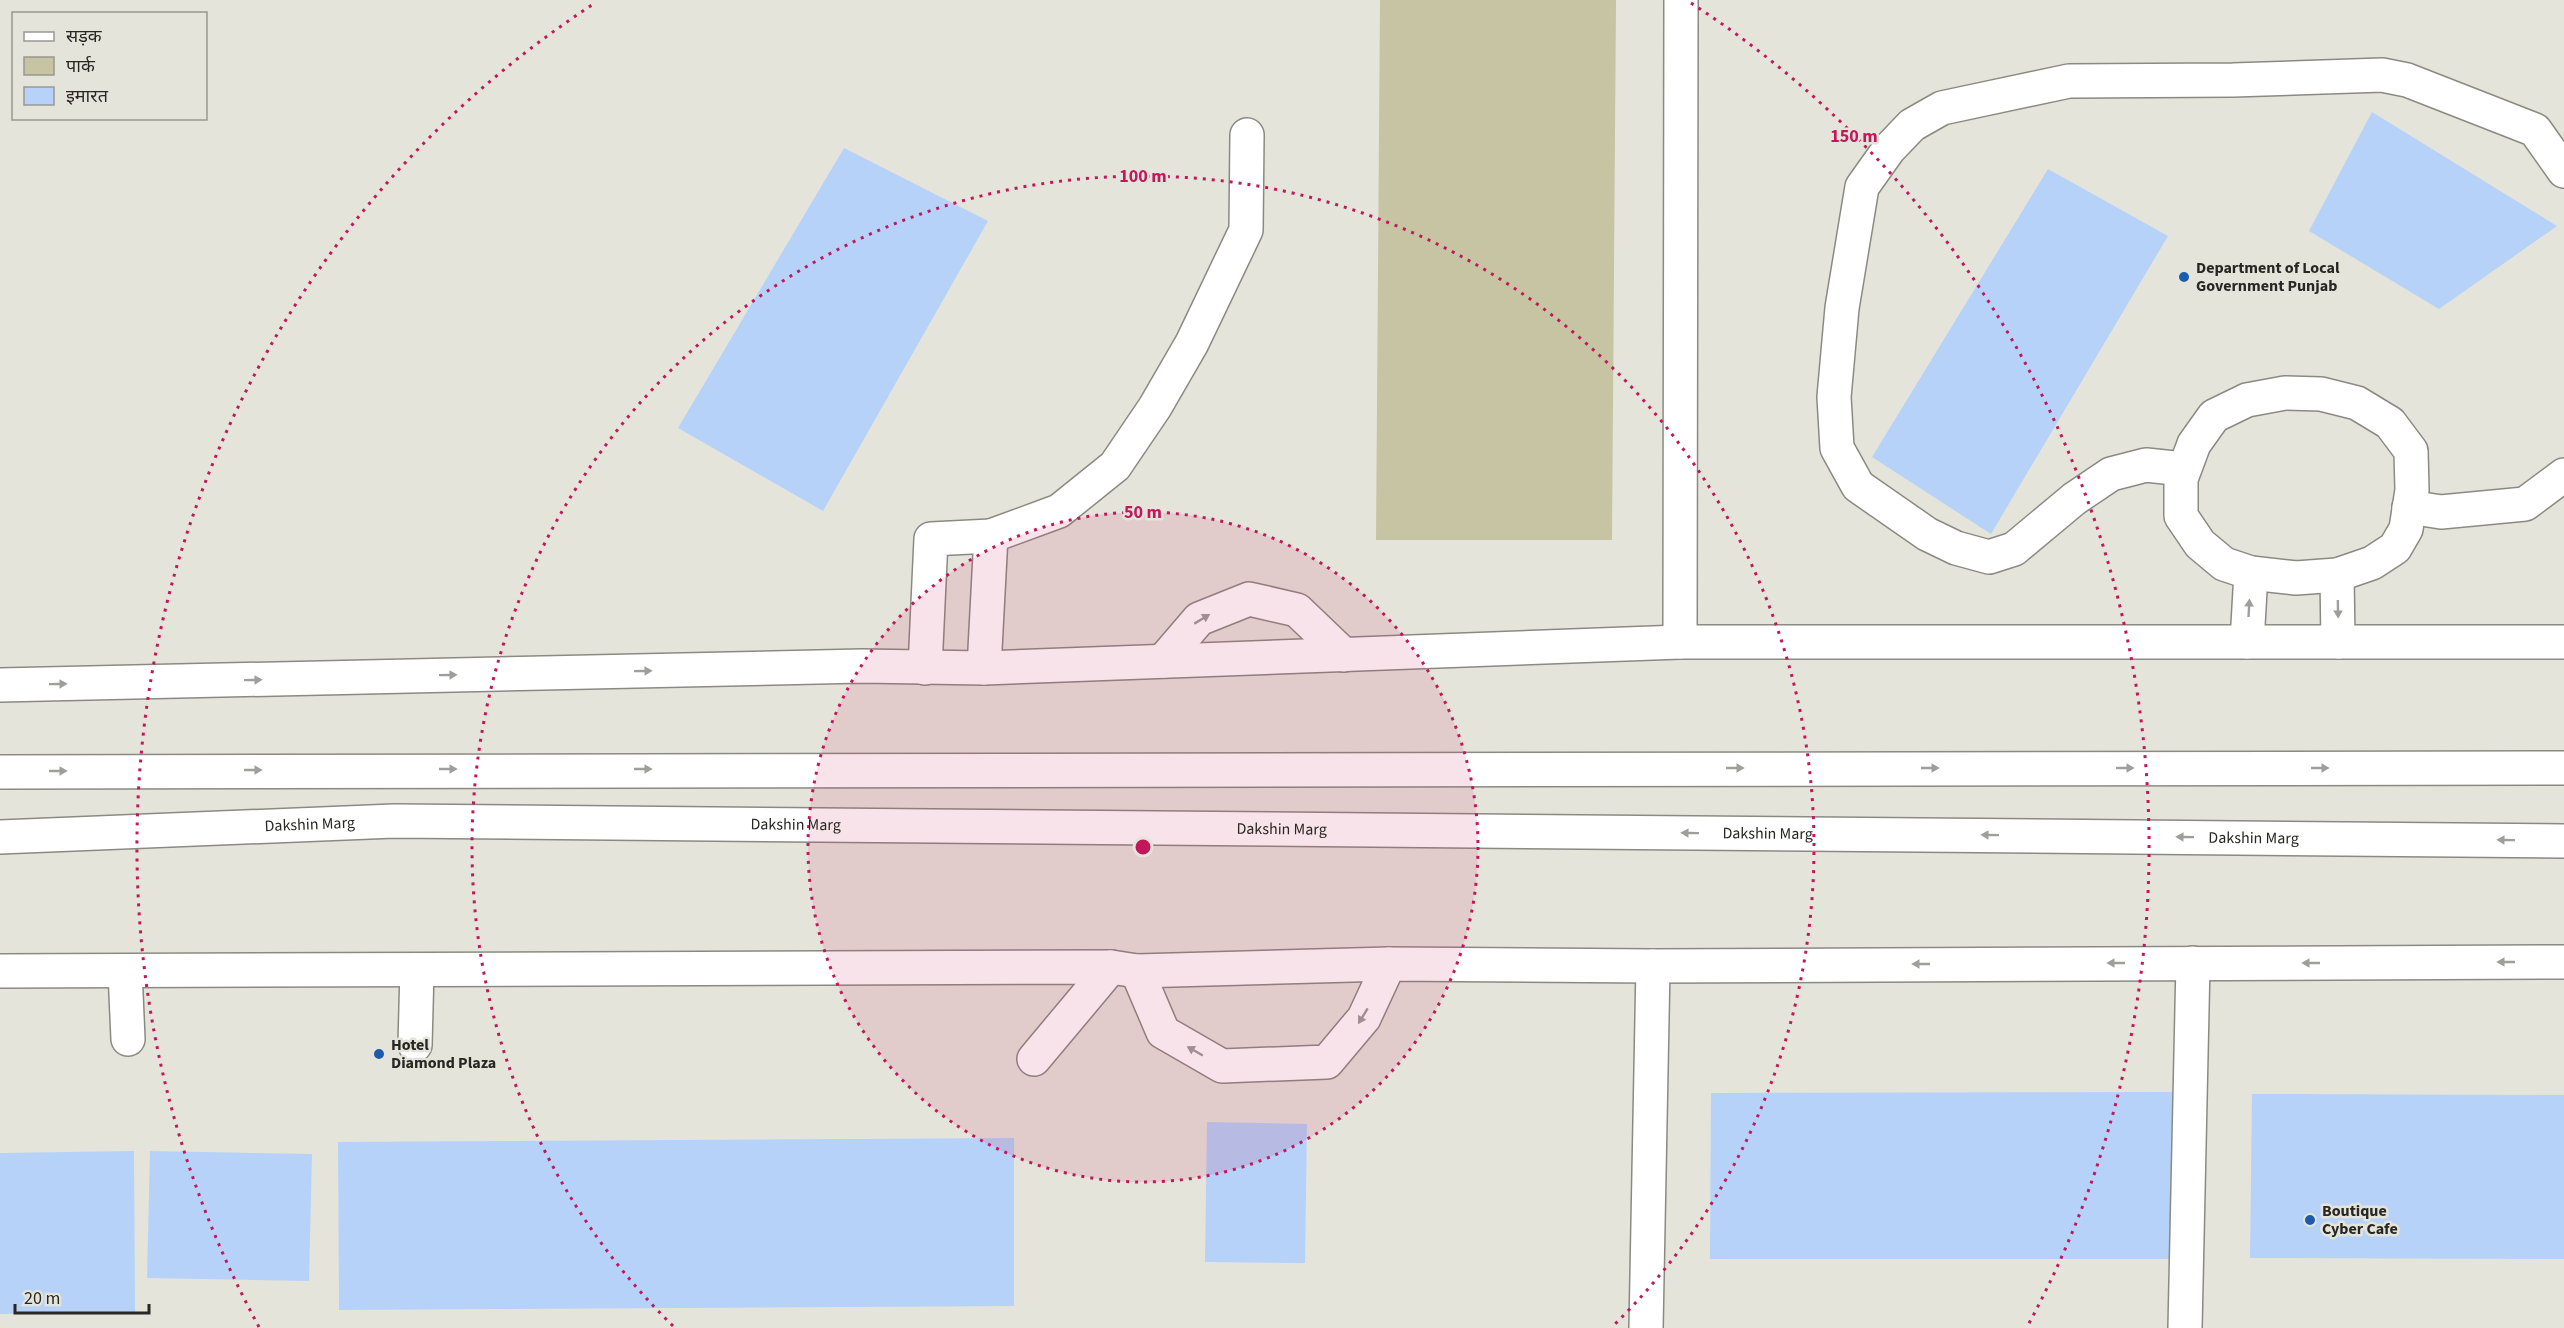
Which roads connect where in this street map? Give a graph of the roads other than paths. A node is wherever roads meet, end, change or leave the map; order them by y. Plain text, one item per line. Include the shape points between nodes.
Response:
1 (1681, 0) edge
2 (1247, 135) dead end
3 (2564, 171) edge
4 (2184, 469) junction
5 (2564, 475) edge
6 (2409, 507) junction
7 (991, 536) junction
8 (2251, 573) junction
9 (2337, 575) junction
10 (1680, 642) junction
11 (2247, 642) junction
12 (2338, 642) junction
13 (2564, 642) edge
14 (1344, 655) junction
15 (1163, 661) junction
16 (925, 668) junction
17 (984, 668) junction
18 (0, 685) edge
19 (2564, 768) edge
20 (0, 772) edge
21 (0, 837) edge
22 (2564, 841) edge
23 (2564, 962) edge
24 (2193, 963) junction
25 (1389, 964) junction
26 (1653, 966) junction
27 (1124, 969) junction
28 (417, 970) junction
29 (0, 971) edge
30 (125, 971) junction
31 (128, 1039) dead end
32 (415, 1046) dead end
33 (1034, 1059) dead end
34 (1646, 1328) edge
35 (2185, 1328) edge

1 - 10 street
2 - 7 street via 1246,230 1192,344 1155,407 1115,466 1059,511
3 - 4 street via 2535,130 2407,80 2382,75 2069,81 1942,108 1912,125 1862,187 1842,308 1834,397 1837,448 1858,486 1928,534 1956,548 1989,557 2014,549 2111,474 2146,465
4 - 6 street via 2194,444 2214,416 2247,400 2285,393 2321,394 2357,403 2390,423 2411,451
4 - 8 street via 2181,516 2200,544 2224,564
5 - 6 street via 2525,504 2441,512
6 - 9 street via 2406,529 2394,548 2372,563
7 - 16 street via 931,539
7 - 17 street
8 - 9 street via 2296,578
11 -> 8 street
9 -> 12 street
10 - 11 street
10 - 14 street
11 - 12 street
12 - 13 street
14 - 15 street
15 -> 14 street via 1198,619 1249,599 1297,610
15 - 17 street
16 - 17 street
18 -> 16 street via 862,666
20 -> 19 street
22 -> 21 street, Dakshin Marg via 406,821
23 -> 24 street
24 -> 26 street
24 - 35 street
25 - 26 street
25 - 27 street
25 -> 27 street via 1364,1018 1328,1062 1222,1066 1163,1032
26 - 34 street
27 - 28 street
27 - 33 street
28 - 30 street
28 - 32 street
29 - 30 street
30 - 31 street

